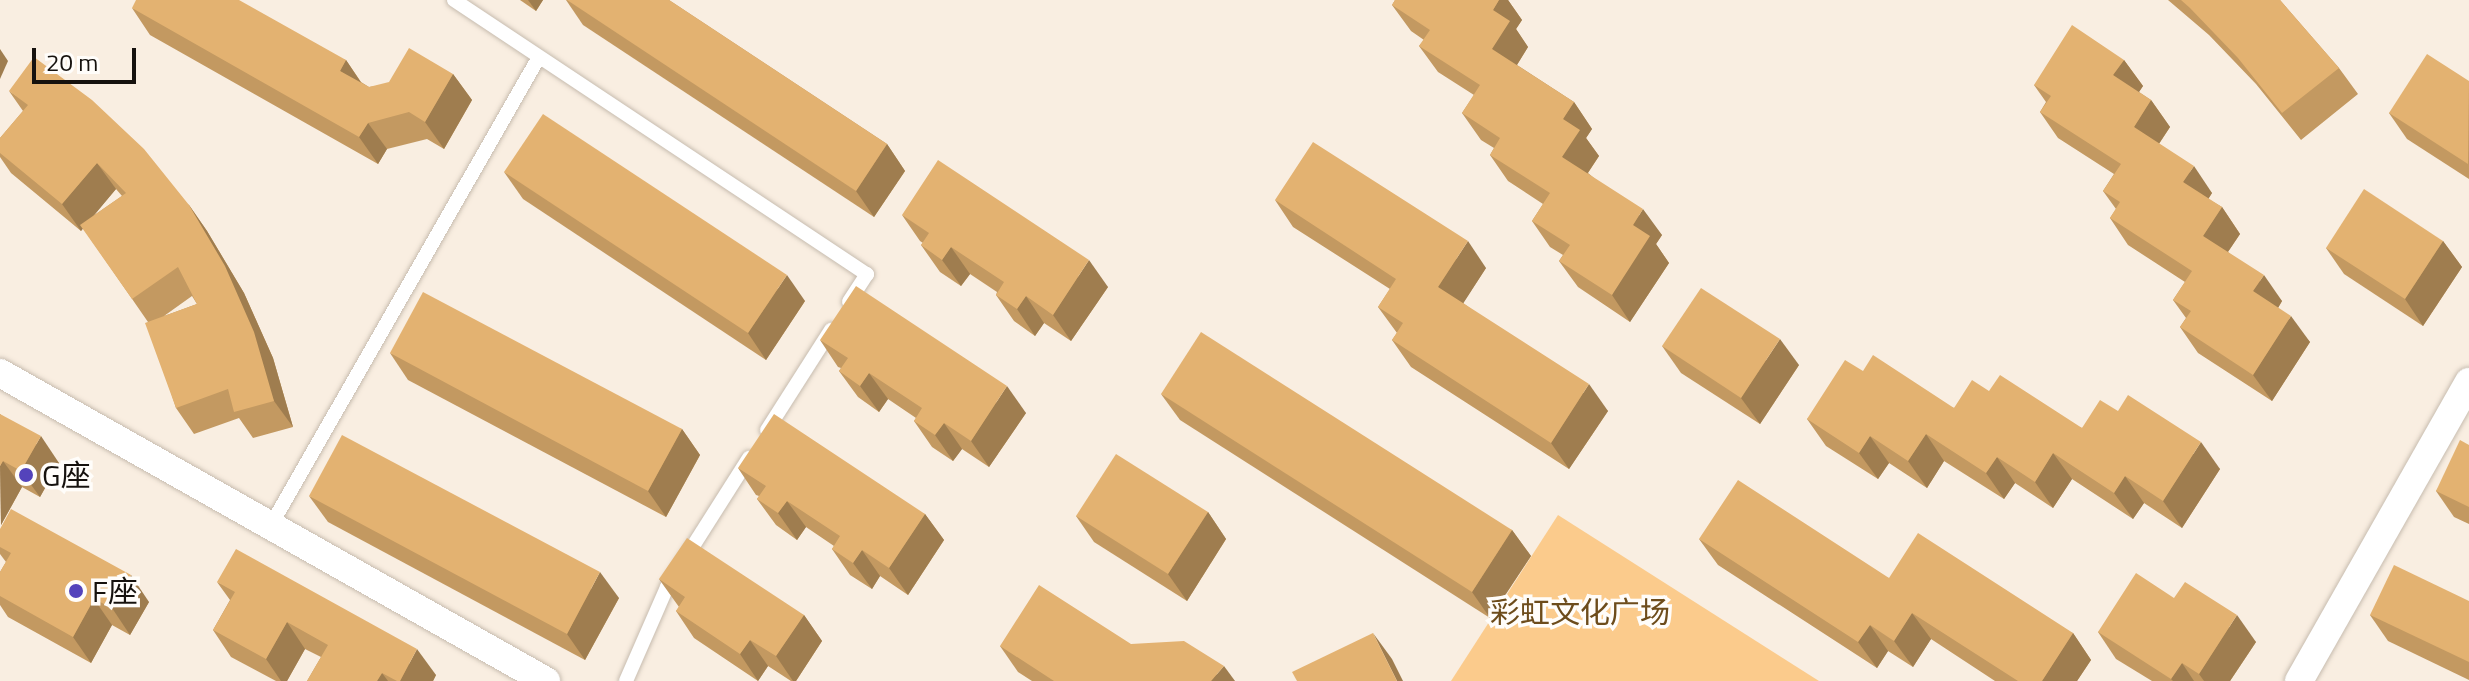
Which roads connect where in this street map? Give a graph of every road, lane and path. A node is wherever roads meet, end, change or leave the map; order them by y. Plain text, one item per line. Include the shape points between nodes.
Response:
1 (454, 0) edge
2 (539, 57) junction
3 (0, 373) edge
4 (2469, 382) edge
5 (271, 525) junction
6 (546, 681) edge
7 (626, 681) edge
8 (2299, 681) edge

1 - 2 lane
2 - 5 lane
2 - 7 lane via 867,274 667,587
3 - 5 street
4 - 8 street
5 - 6 street

